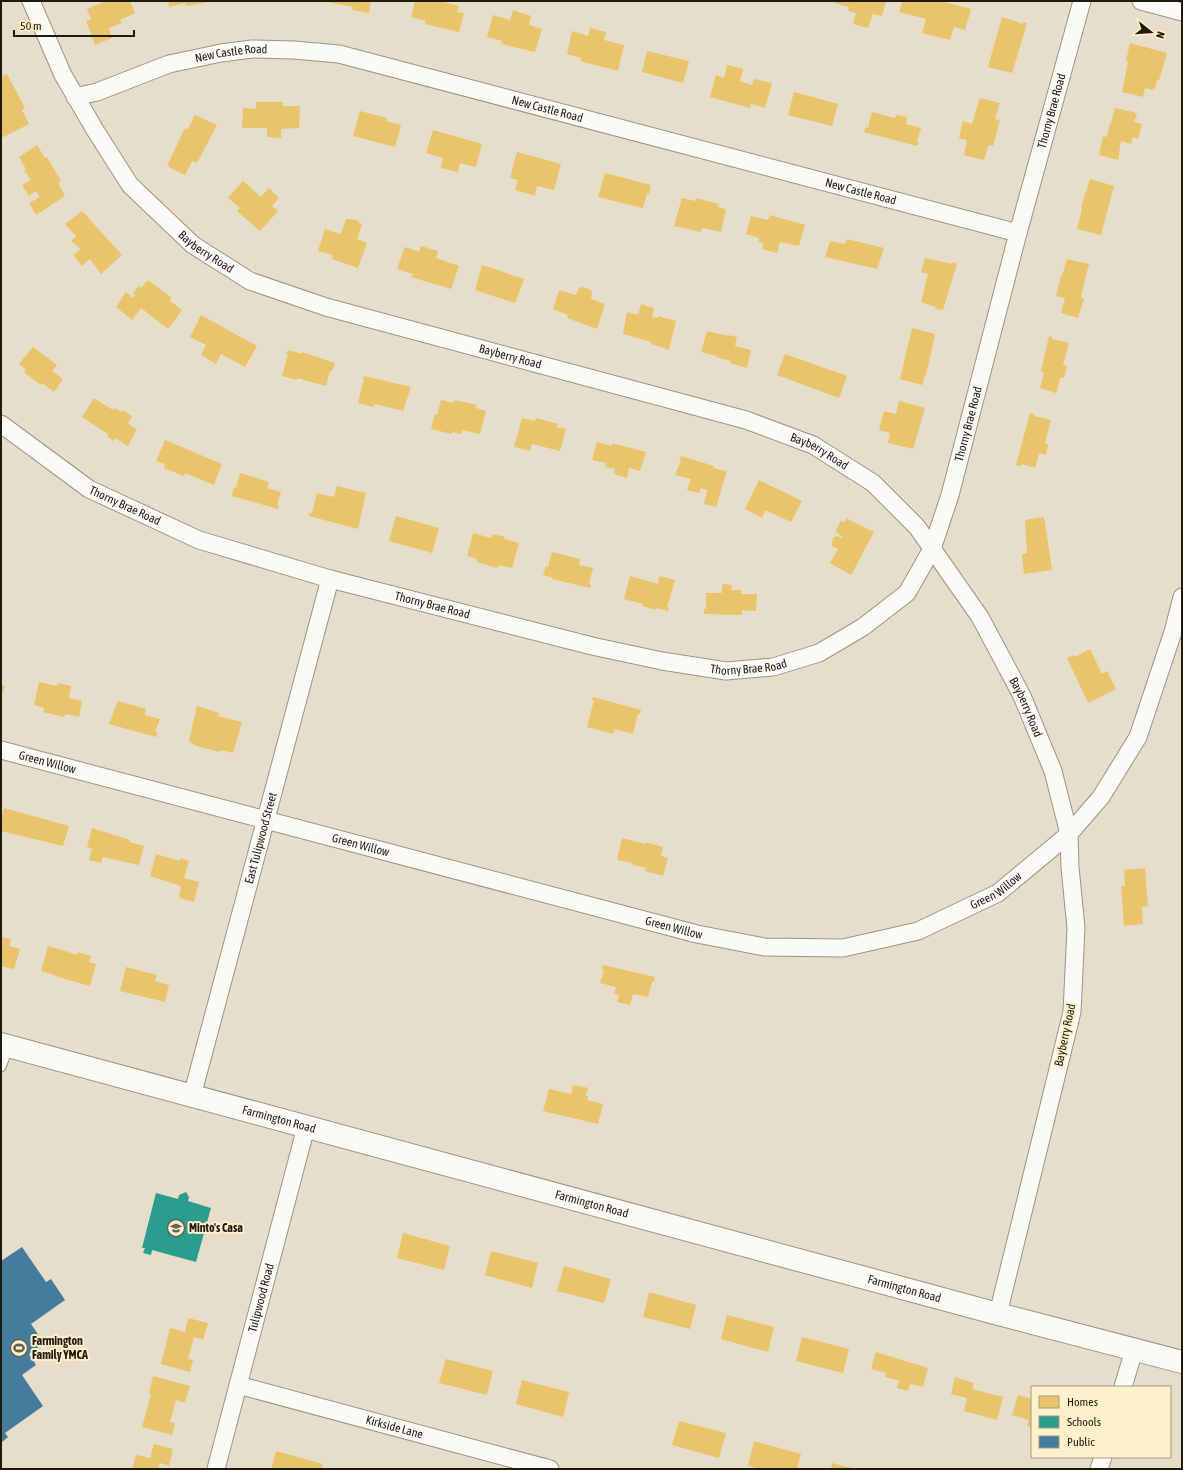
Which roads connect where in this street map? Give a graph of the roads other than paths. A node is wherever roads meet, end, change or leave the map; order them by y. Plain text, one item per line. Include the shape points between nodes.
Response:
1 (30, 1) edge
2 (1082, 1) edge
3 (1141, 1) edge
4 (1182, 12) edge
5 (75, 97) junction
6 (1018, 233) junction
7 (1, 424) edge
8 (932, 549) junction
9 (330, 579) junction
10 (1182, 597) edge
11 (1, 750) edge
12 (266, 821) junction
13 (1069, 834) junction
14 (5, 1045) edge
15 (1, 1067) edge
16 (192, 1096) junction
17 (306, 1126) junction
18 (998, 1314) junction
19 (1134, 1350) junction
20 (1182, 1362) edge
21 (238, 1385) junction
22 (1123, 1386) edge
23 (1103, 1458) edge
24 (216, 1469) edge
25 (550, 1469) edge
26 (1099, 1469) edge

1 - 5 street, Bayberry Road
2 - 6 street, Thorny Brae Road
3 - 4 street
5 - 6 street, New Castle Road via 97,92 169,64 221,52 279,49 339,54
5 - 8 street, Bayberry Road via 130,185 193,246 250,281 326,307 741,419 811,444 873,483 917,527
6 - 8 street, Thorny Brae Road via 950,495
7 - 9 street, Thorny Brae Road via 89,489 200,540
8 - 9 street, Thorny Brae Road via 907,593 863,628 819,653 773,667 726,671 592,646
8 - 13 street, Bayberry Road via 980,617 1022,696 1053,770
9 - 12 street, East Tulipwood Street
10 - 13 street, Green Willow via 1138,737 1101,797
11 - 12 street, Green Willow
12 - 13 street, Green Willow via 697,934 764,947 843,948 918,931 998,893
12 - 16 street, East Tulipwood Street
13 - 18 street, Bayberry Road via 1076,928 1072,1012
14 - 15 lane
14 - 16 street, Farmington Road
16 - 17 street, Farmington Road
17 - 18 street, Farmington Road
17 - 21 street, Tulipwood Road
18 - 19 street, Farmington Road
19 - 20 street, Farmington Road
19 - 22 street
21 - 24 street, Tulipwood Road
21 - 25 street, Kirkside Lane
23 - 26 street

